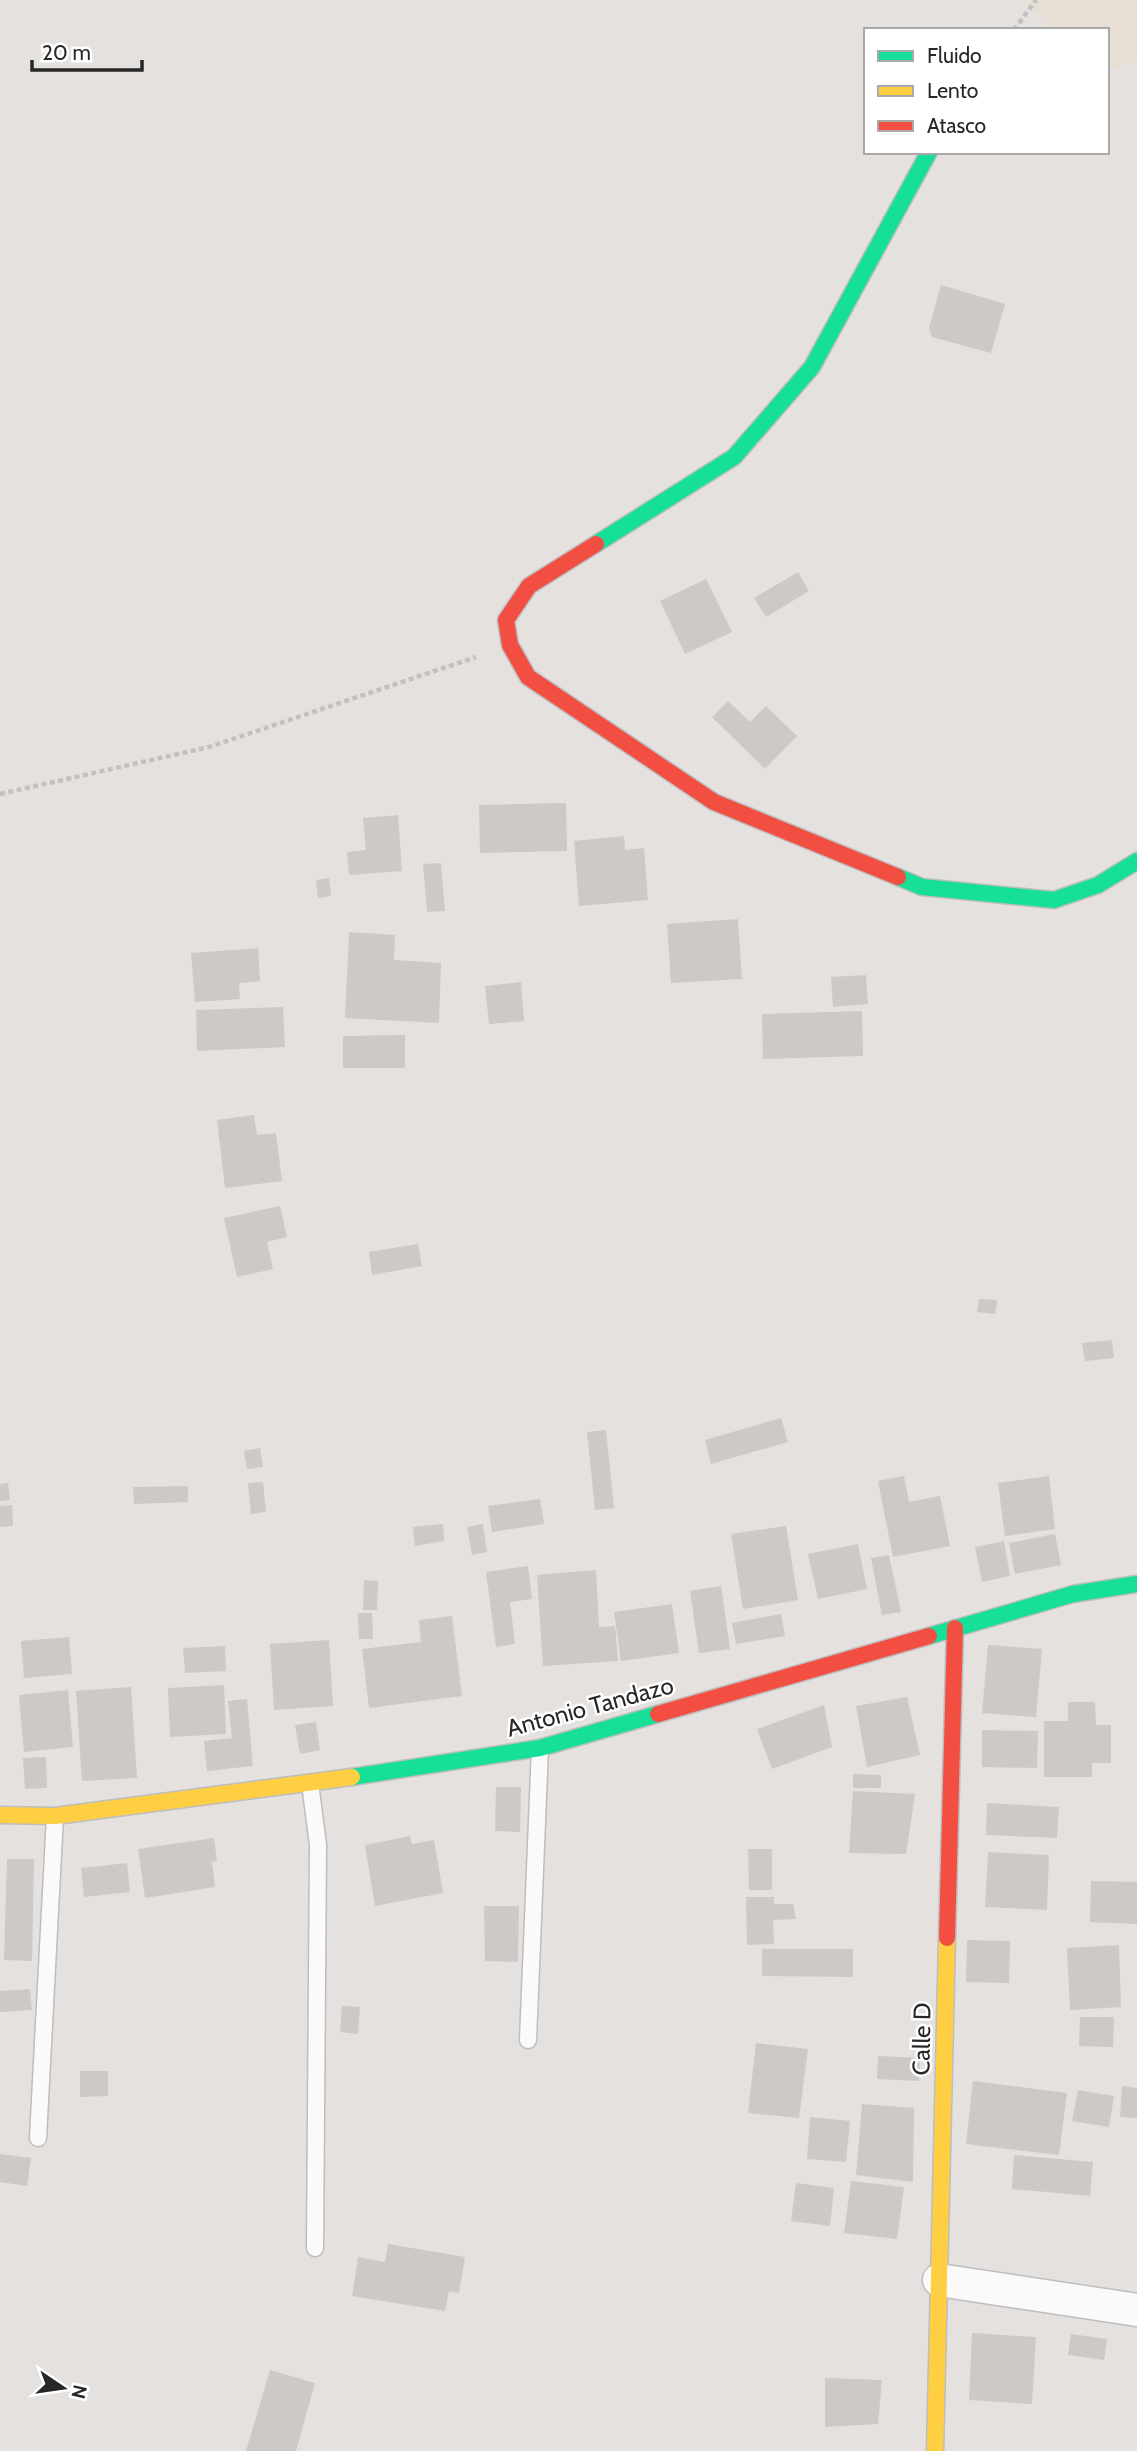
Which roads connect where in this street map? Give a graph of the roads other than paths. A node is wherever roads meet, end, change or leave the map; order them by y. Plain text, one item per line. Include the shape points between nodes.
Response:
1 (928, 154) edge
2 (1137, 861) edge
3 (1137, 1584) edge
4 (955, 1628) junction
5 (540, 1748) junction
6 (310, 1783) junction
7 (0, 1815) edge
8 (55, 1816) junction
9 (528, 2040) dead end
10 (38, 2138) dead end
11 (315, 2248) dead end
12 (939, 2280) junction
13 (1137, 2310) edge
14 (935, 2451) edge

1 - 2 street via 803,377 734,457 529,586 506,620 510,645 528,677 714,802 922,887 1054,900 1098,885
3 - 4 street, Antonio Tandazo via 1073,1594
4 - 5 street, Antonio Tandazo
4 - 12 street, Calle D
5 - 6 street, Antonio Tandazo
5 - 9 lane
6 - 8 street, Antonio Tandazo
6 - 11 lane via 318,1845
7 - 8 street, Antonio Tandazo
8 - 10 lane
12 - 13 street
12 - 14 street, Calle D

